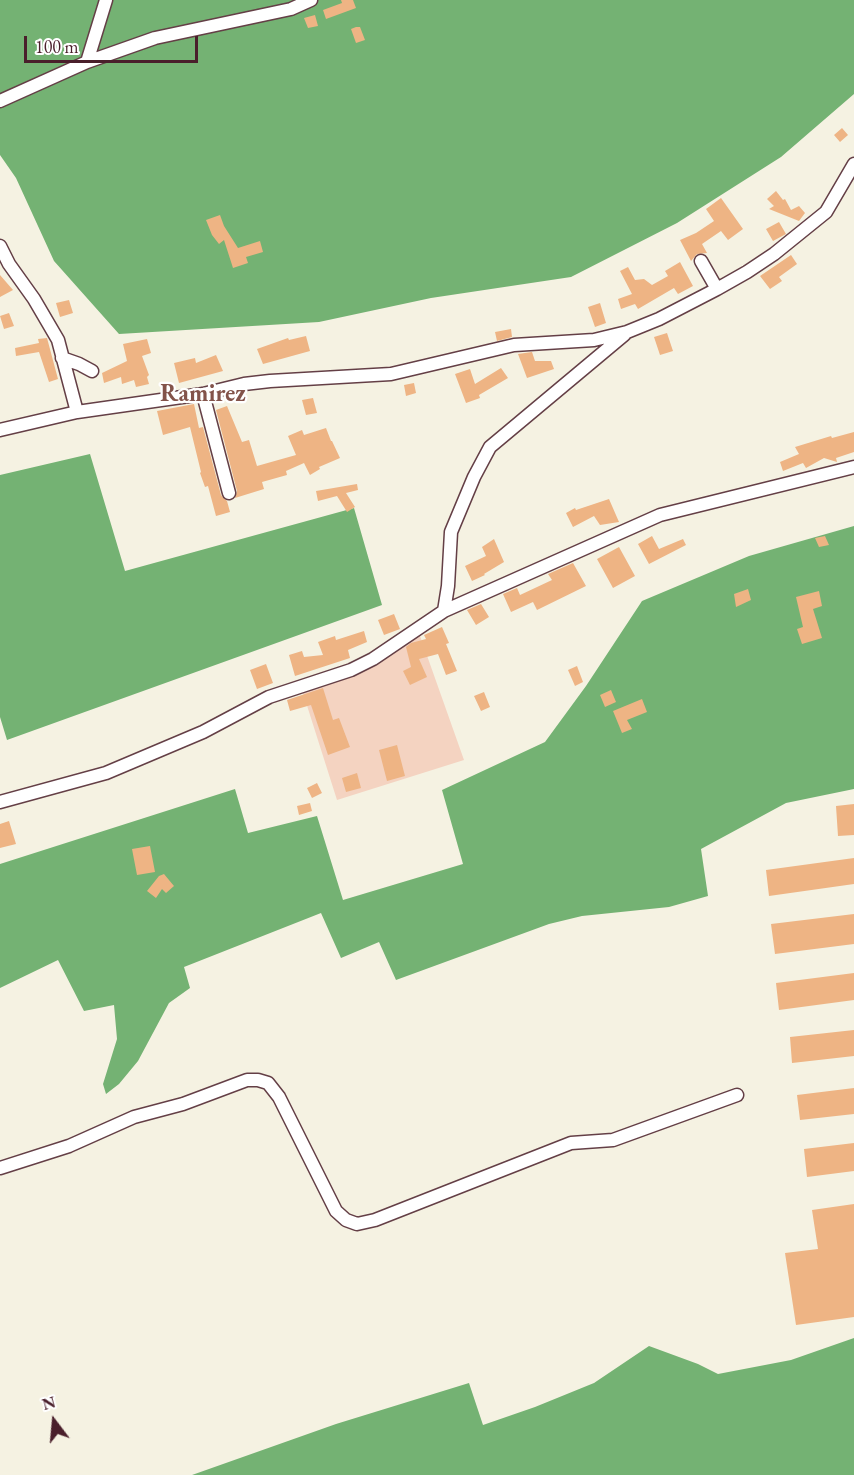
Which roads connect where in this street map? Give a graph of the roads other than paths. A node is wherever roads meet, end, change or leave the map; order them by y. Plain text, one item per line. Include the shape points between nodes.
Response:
1 (106, 0) edge
2 (311, 0) edge
3 (87, 62) junction
4 (0, 101) edge
5 (854, 164) edge
6 (0, 246) edge
7 (701, 261) dead end
8 (717, 289) junction
9 (627, 332) junction
10 (62, 358) junction
11 (92, 371) dead end
12 (202, 394) junction
13 (77, 412) junction
14 (0, 430) edge
15 (854, 467) edge
16 (229, 493) dead end
17 (444, 612) junction
18 (0, 802) edge
19 (737, 1095) dead end
20 (0, 1168) edge

1 - 3 street
2 - 3 street via 291,9 155,38
3 - 4 street
5 - 8 street via 826,212 747,272
6 - 10 street via 58,340
7 - 8 street
8 - 9 street
9 - 12 street via 594,340 514,345 391,374 270,381
9 - 17 street via 490,447 450,532
10 - 11 street
10 - 13 street
12 - 13 street
12 - 16 street
13 - 14 street
15 - 17 street via 660,515
17 - 18 street via 351,670 269,698 203,732 106,773
19 - 20 street via 613,1140 571,1143 357,1224 336,1211 279,1097 268,1083 258,1080 247,1080 134,1117 69,1146

